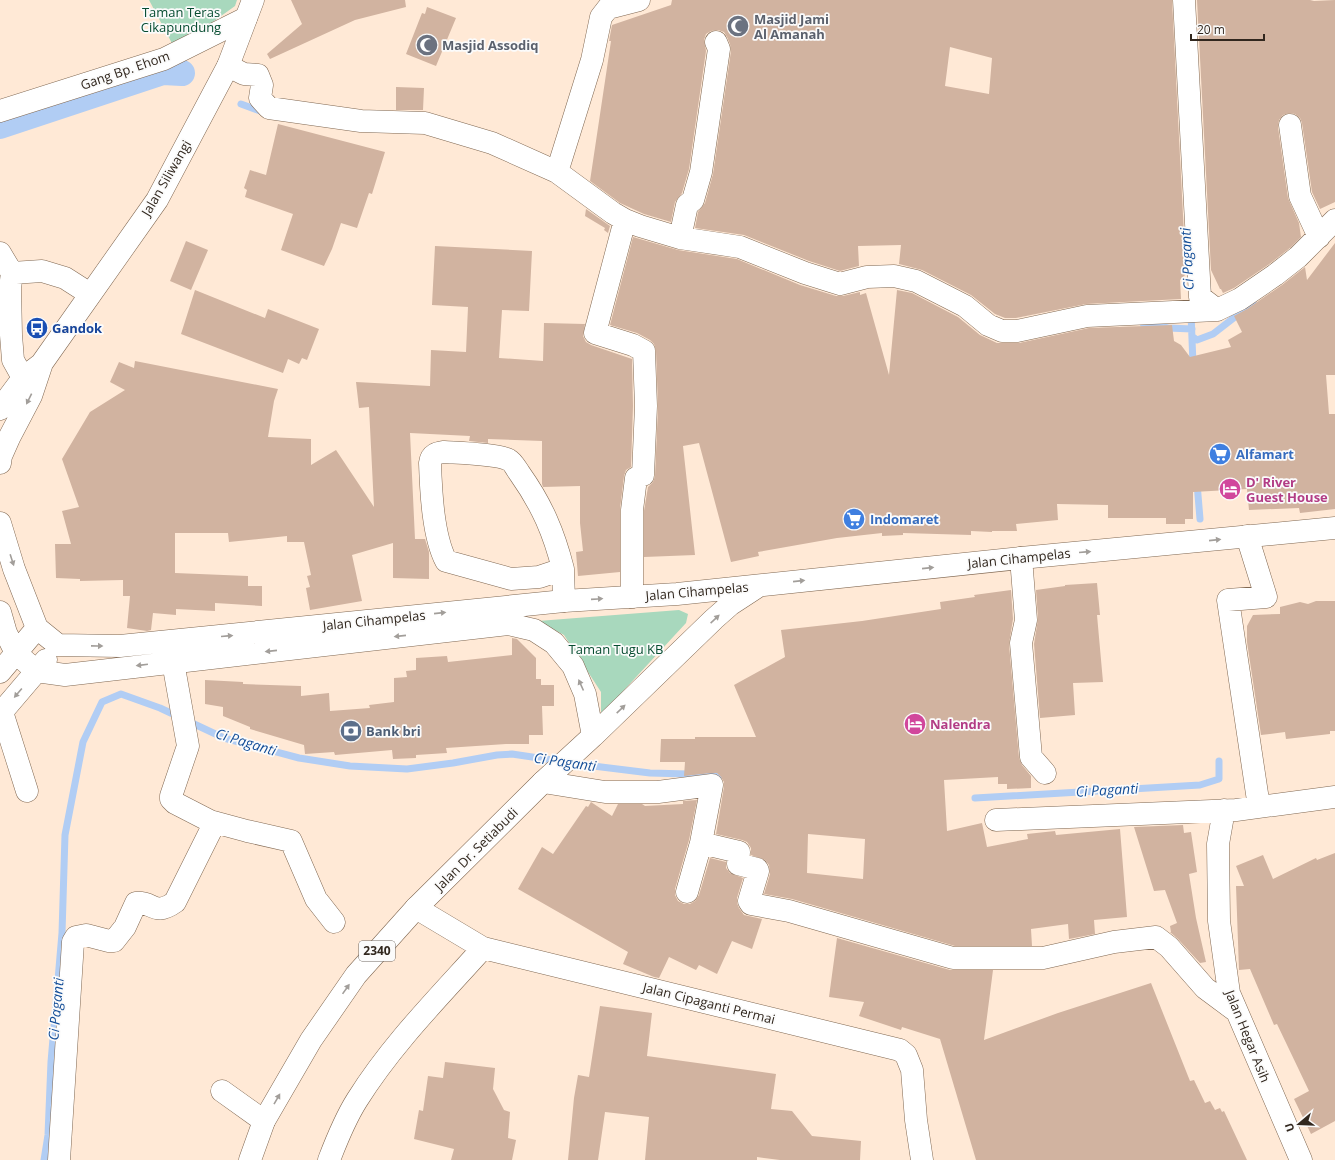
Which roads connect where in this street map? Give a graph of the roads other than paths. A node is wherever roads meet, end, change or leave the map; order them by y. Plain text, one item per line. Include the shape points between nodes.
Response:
1 (639, 0) edge
2 (1184, 0) edge
3 (249, 9) edge
4 (716, 42) dead end
5 (228, 66) junction
6 (0, 111) edge
7 (1290, 125) dead end
8 (557, 172) junction
9 (623, 225) junction
10 (1329, 234) edge
11 (680, 238) junction
12 (0, 253) edge
13 (12, 273) junction
14 (90, 294) junction
15 (1199, 311) junction
16 (42, 363) junction
17 (23, 378) junction
18 (0, 409) edge
19 (0, 463) edge
20 (0, 523) edge
21 (1335, 528) edge
22 (1247, 536) junction
23 (1021, 558) junction
24 (563, 569) junction
25 (760, 585) junction
26 (632, 597) junction
27 (564, 602) junction
28 (0, 612) edge
29 (37, 628) junction
30 (58, 645) junction
31 (16, 654) junction
32 (173, 662) junction
33 (36, 671) junction
34 (0, 672) edge
35 (1, 713) edge
36 (586, 743) junction
37 (1045, 773) dead end
38 (546, 779) junction
39 (27, 791) dead end
40 (1335, 796) edge
41 (1259, 807) junction
42 (1224, 810) junction
43 (996, 820) dead end
44 (210, 821) junction
45 (701, 842) junction
46 (687, 892) dead end
47 (416, 908) junction
48 (334, 922) dead end
49 (483, 948) junction
50 (1236, 1011) junction
51 (222, 1090) dead end
52 (264, 1121) junction
53 (59, 1160) edge
54 (250, 1160) edge
55 (329, 1160) edge
56 (922, 1160) edge
57 (1301, 1160) edge

1 - 8 street via 608,8 601,17 592,60
2 - 15 street
3 - 5 street, Jalan Siliwangi
3 - 6 street, Gang Bp. Ehom via 164,59
4 - 11 street via 719,49 701,172 693,200 687,205
5 - 8 street via 244,74 258,75 262,85 260,98 270,108 361,121 425,123 492,143
5 - 14 street, Jalan Siliwangi via 157,200
7 - 10 street via 1300,196
8 - 9 street
9 - 11 street via 640,226
9 - 26 street via 595,333 644,351 646,406 642,475 636,478 632,510
10 - 15 street via 1240,299
11 - 15 street via 740,247 840,284 894,276 916,281 965,306 988,325 1002,331 1016,331 1087,316
12 - 13 street
13 - 14 street via 42,271 65,278
13 - 17 street via 10,288 13,360
14 - 16 street, Jalan Siliwangi
16 - 17 street, Jalan Siliwangi
16 -> 19 street, Jalan Siliwangi via 31,396 9,438
17 - 18 street, Jalan Siliwangi
20 -> 29 street via 14,569
21 - 22 street, Jalan Cihampelas
23 -> 22 street, Jalan Cihampelas
22 - 41 street via 1266,597 1228,600
25 -> 23 street, Jalan Cihampelas
23 - 37 street via 1026,620 1021,643 1031,757
24 - 24 street via 556,541 544,514 509,460 444,452 430,458 431,490 440,549 446,561 512,579 540,577
24 - 27 street
25 - 26 street, Jalan Cihampelas
36 -> 25 street, Jalan Dr. Setiabudi / 2340 via 726,609
27 -> 26 street, Jalan Cihampelas
30 -> 27 street, Jalan Cihampelas via 120,646
28 - 31 street
29 - 30 street
29 - 31 street
30 - 33 street
31 - 33 street
31 - 34 street
32 -> 33 street, Jalan Cihampelas via 65,674
36 -> 32 street, Jalan Cihampelas via 585,694 573,666 554,643 534,630 508,624
32 - 44 street via 188,746 171,799
33 -> 35 street
35 - 39 street
36 - 38 street, Jalan Dr. Setiabudi / 2340
38 - 45 street via 605,792 658,792 712,785
38 - 47 street, Jalan Dr. Setiabudi / 2340
40 - 41 street
41 - 42 street
42 - 43 street
42 - 50 street, Jalan Hegar Asih via 1218,844 1219,921 1229,993
44 - 48 street via 291,840 316,899
44 - 53 street via 211,830 175,902 157,909 136,903 125,926 114,941 109,942 86,935 76,937 73,942
45 - 46 street
45 - 50 street via 739,852 738,864 758,871 751,904 790,911 953,958 1043,958 1114,942 1156,937 1169,947 1205,988
47 - 49 street, Jalan Cipaganti Permai
52 -> 47 street, Jalan Dr. Setiabudi / 2340 via 310,1040 356,975
49 - 55 street via 391,1050 357,1100 339,1133
49 - 56 street, Jalan Cipaganti Permai via 900,1050 906,1056 912,1070
50 - 57 street, Jalan Hegar Asih
51 - 52 street
52 - 54 street, Jalan Dr. Setiabudi / 2340

